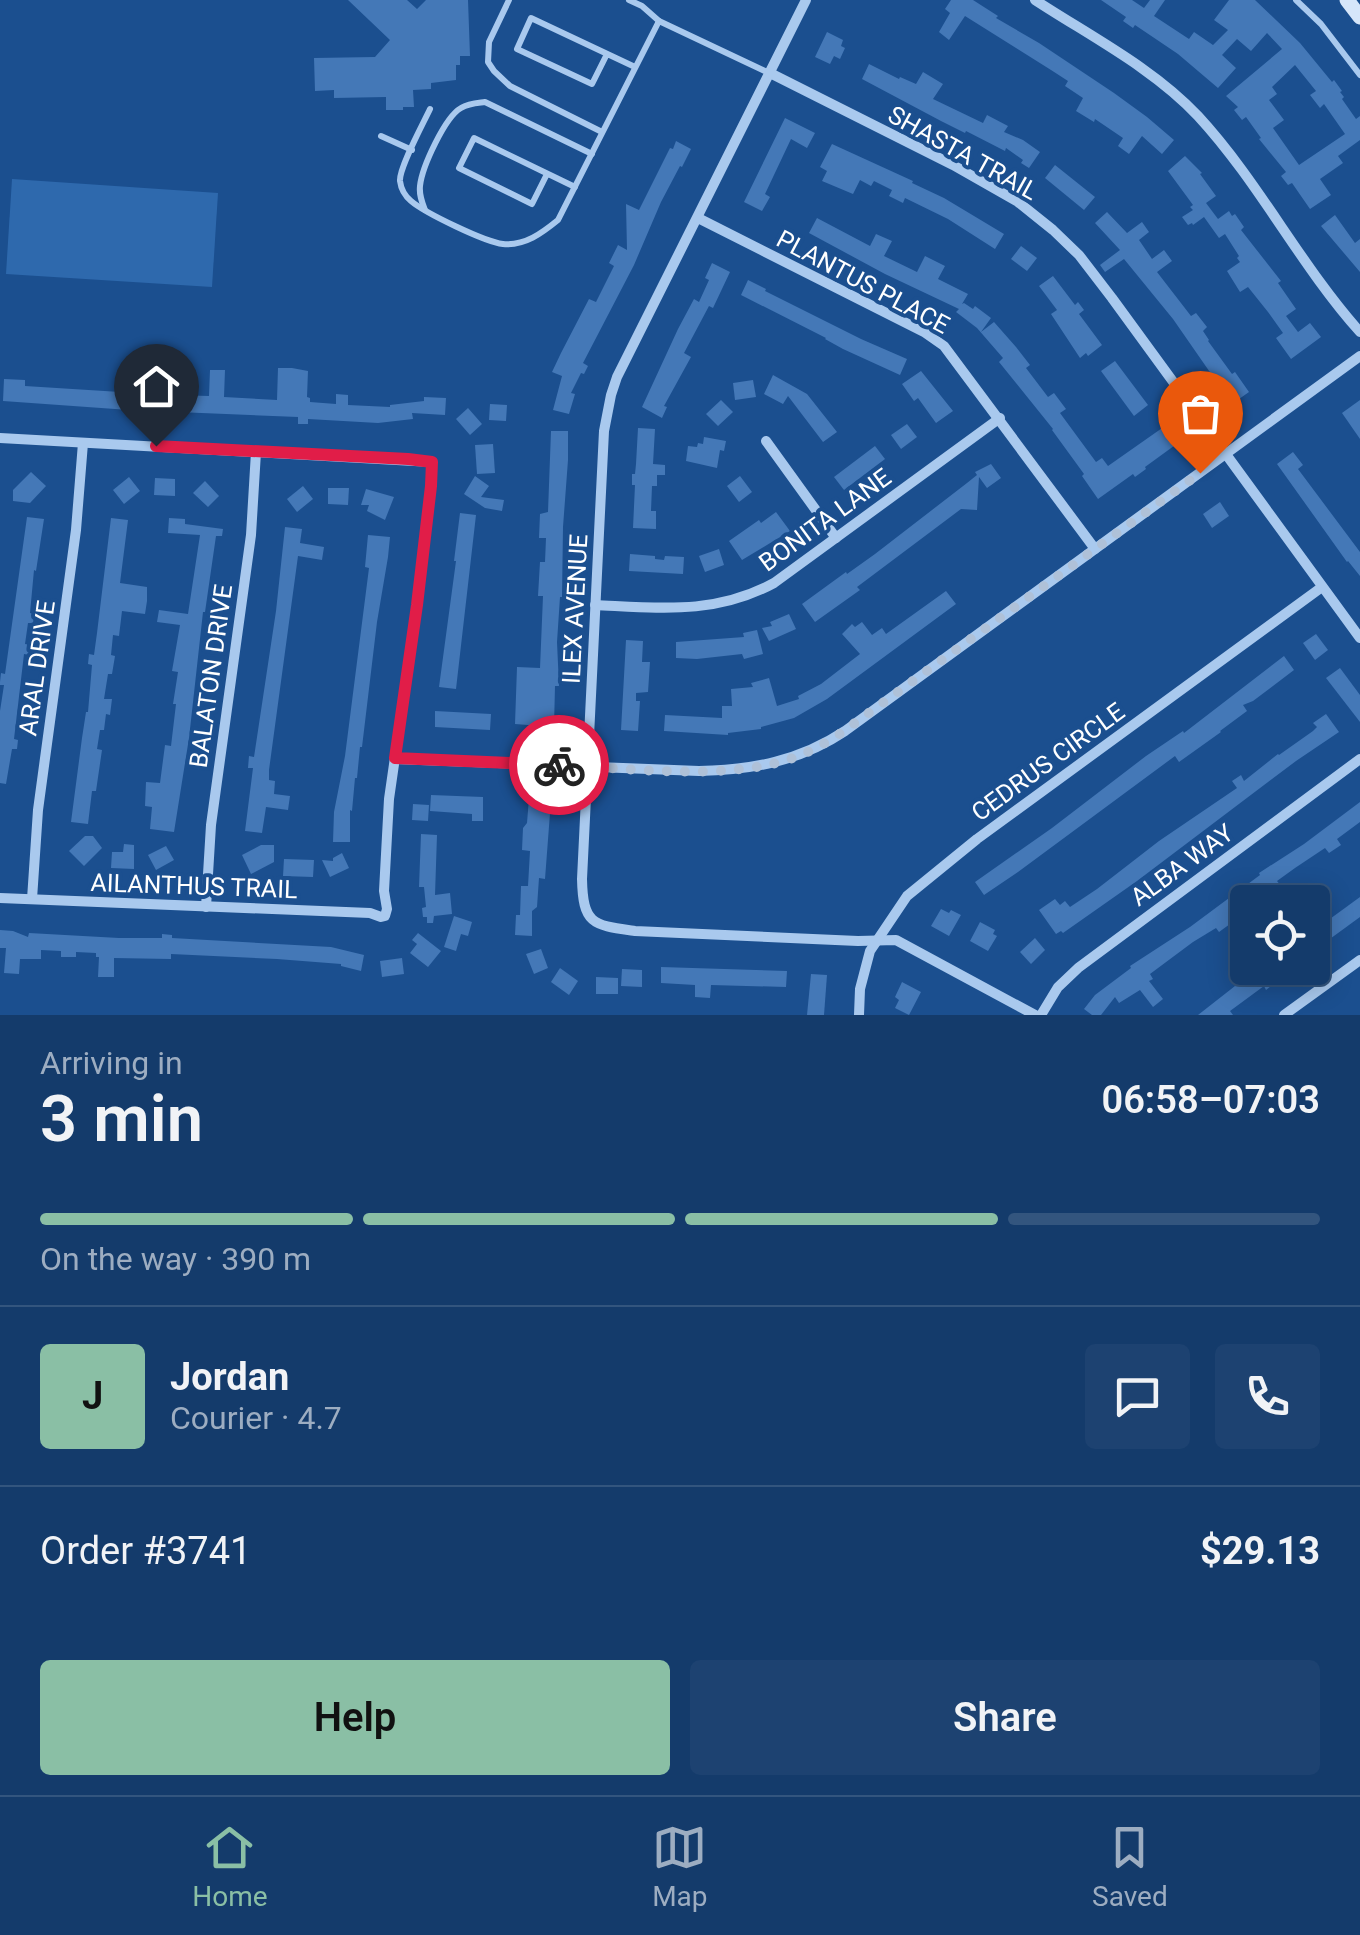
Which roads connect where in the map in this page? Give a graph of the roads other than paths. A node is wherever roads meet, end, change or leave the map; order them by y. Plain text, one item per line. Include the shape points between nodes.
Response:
1 (510, 0) edge
2 (629, 0) edge
3 (806, 0) edge
4 (1035, 0) edge
5 (1296, 0) edge
6 (1347, 0) edge
7 (1360, 17) edge
8 (659, 20) junction
9 (606, 54) junction
10 (636, 67) junction
11 (770, 73) junction
12 (1360, 75) edge
13 (430, 110) dead end
14 (602, 132) junction
15 (381, 136) dead end
16 (412, 150) junction
17 (592, 154) junction
18 (547, 174) junction
19 (575, 187) junction
20 (426, 210) junction
21 (698, 218) junction
22 (1360, 332) edge
23 (1360, 356) edge
24 (1000, 418) junction
25 (0, 438) edge
26 (766, 441) dead end
27 (83, 442) junction
28 (256, 452) junction
29 (1226, 454) junction
30 (836, 538) junction
31 (1095, 549) junction
32 (1322, 586) junction
33 (595, 605) junction
34 (1360, 638) edge
35 (395, 758) junction
36 (1360, 759) edge
37 (587, 766) junction
38 (0, 898) edge
39 (32, 899) junction
40 (206, 907) junction
41 (878, 940) junction
42 (1360, 960) edge
43 (858, 1015) edge
44 (1038, 1015) edge
45 (1284, 1015) edge

1 - 14 lane via 488,42 494,72
2 - 8 lane
3 - 11 street, ILEX AVENUE
4 - 22 street via 1158,81 1196,115
5 - 12 lane
6 - 7 main road
8 - 10 lane
8 - 11 lane
9 - 9 lane via 531,18 517,48 592,84
9 - 10 lane
10 - 14 lane
11 - 21 street, ILEX AVENUE
11 - 29 street, SHASTA TRAIL via 1001,191 1053,230 1079,255
13 - 16 lane
14 - 17 lane
15 - 16 lane
16 - 20 lane via 400,181 410,200
17 - 19 lane
17 - 20 lane via 485,102 472,103 450,117 422,176
18 - 18 lane via 474,138 459,168 532,204
18 - 19 lane
19 - 20 lane via 558,220 522,242 488,240
21 - 24 street, PLANTUS PLACE via 933,337
21 - 33 street, ILEX AVENUE via 611,395
23 - 29 street
24 - 30 street, BONITA LANE
24 - 31 street, PLANTUS PLACE
25 - 27 street
26 - 30 street
27 - 28 street
27 - 39 street, ARAL DRIVE
28 - 35 street via 432,462
28 - 40 street, BALATON DRIVE
29 - 31 street
29 - 32 street, SHASTA TRAIL
30 - 33 street, BONITA LANE via 774,583 726,603
31 - 37 street via 844,731 793,758 729,770
32 - 34 street, SHASTA TRAIL
32 - 41 street, CEDRUS CIRCLE via 931,875 907,896
33 - 37 street, ILEX AVENUE
35 - 37 street
35 - 40 street, AILANTHUS TRAIL via 385,916
36 - 44 street, ALBA WAY via 1078,968
37 - 41 street, ILEX AVENUE via 582,892 587,914 600,925
38 - 39 street, AILANTHUS TRAIL
39 - 40 street, AILANTHUS TRAIL
41 - 43 street, CEDRUS CIRCLE via 866,963
41 - 44 street, ILEX AVENUE via 896,940
42 - 45 street

